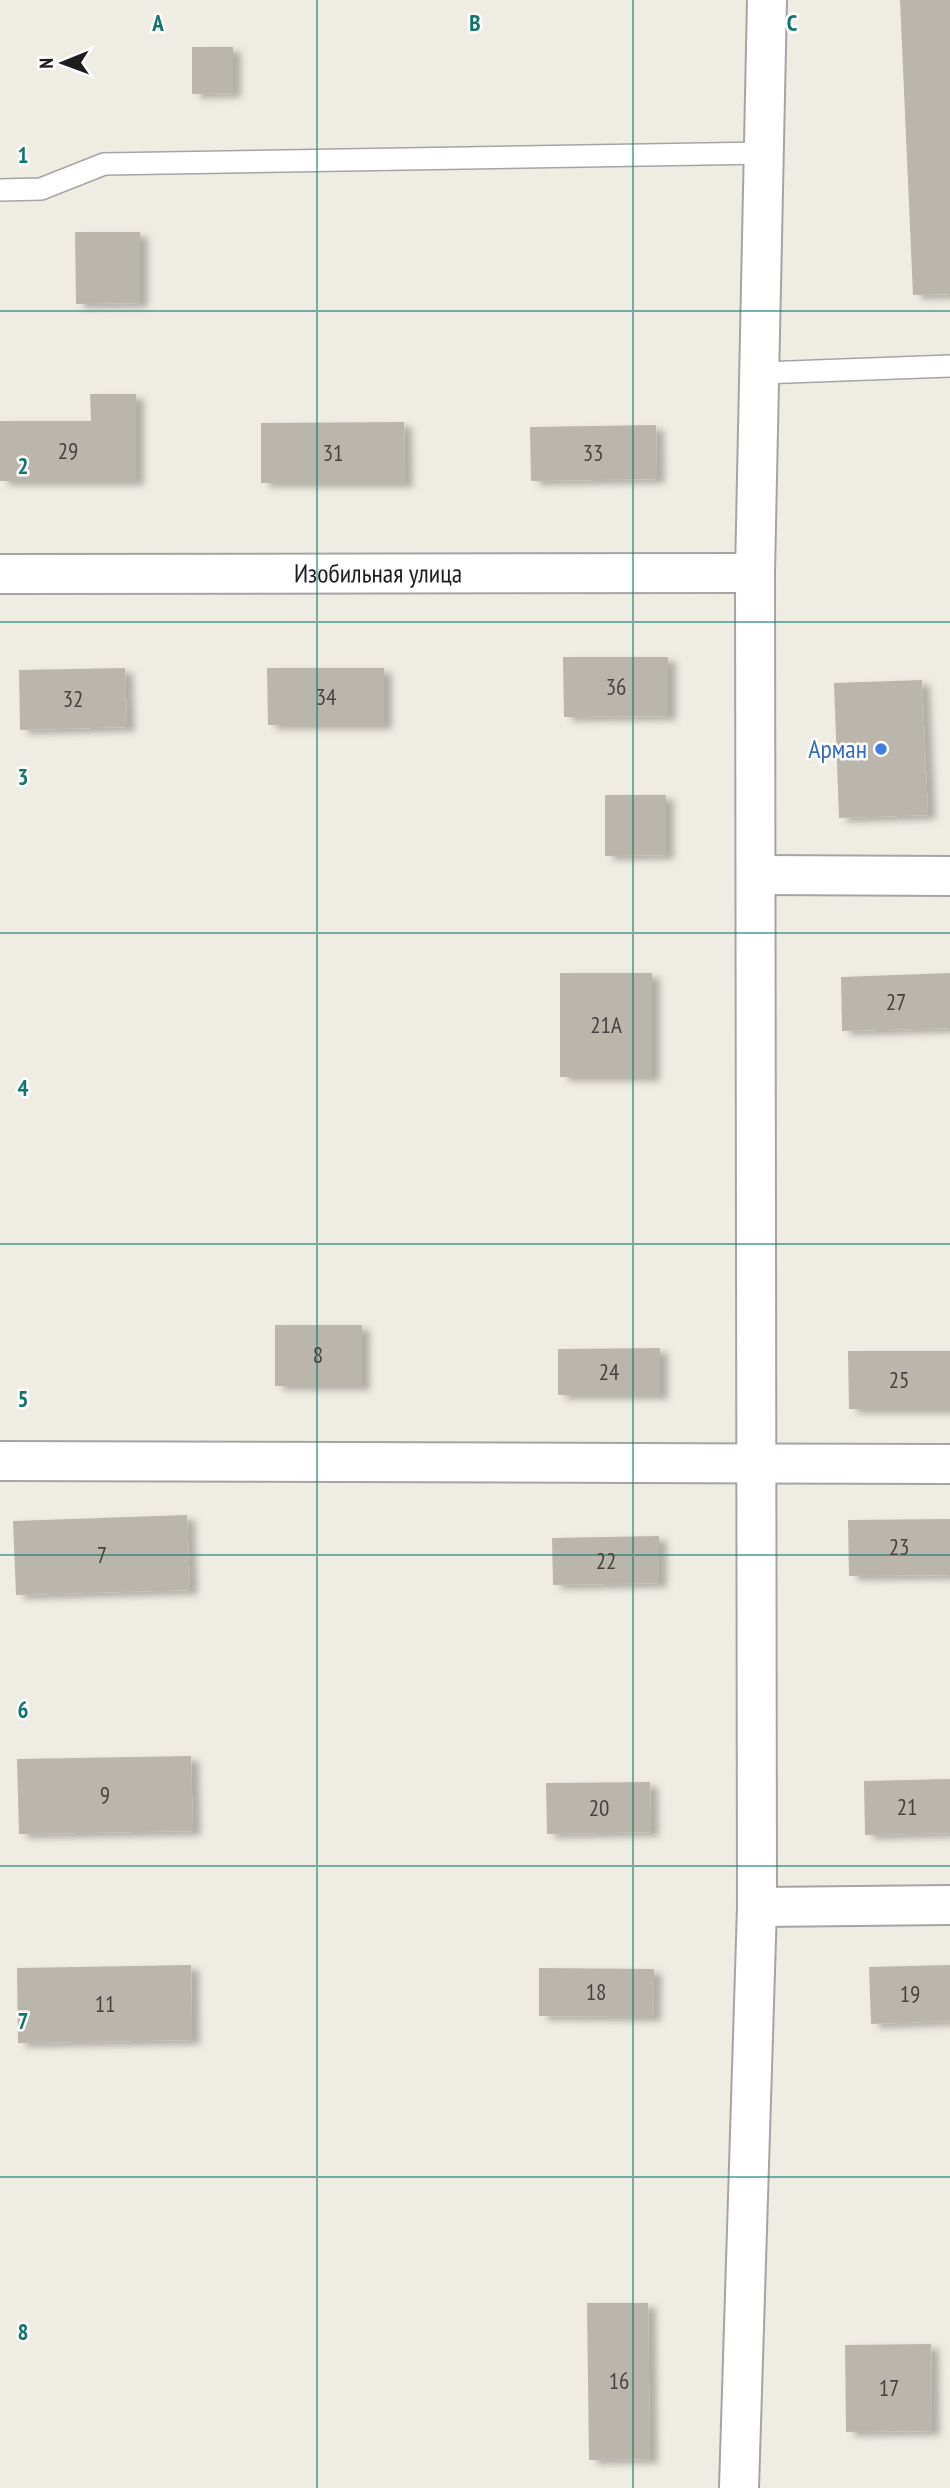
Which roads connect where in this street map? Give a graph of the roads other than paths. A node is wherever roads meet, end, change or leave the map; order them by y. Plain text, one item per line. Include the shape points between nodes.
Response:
1 (767, 0) edge
2 (764, 153) junction
3 (0, 190) edge
4 (950, 366) edge
5 (759, 373) junction
6 (755, 573) junction
7 (0, 574) edge
8 (756, 875) junction
9 (950, 876) edge
10 (0, 1461) edge
11 (758, 1462) junction
12 (950, 1464) edge
13 (950, 1905) edge
14 (757, 1907) junction
15 (739, 2488) edge

1 - 2 street
2 - 3 lane via 104,164 41,189
2 - 5 street
4 - 5 lane
5 - 6 street
6 - 7 street, Изобильная улица
6 - 8 street
8 - 9 street
8 - 11 street
10 - 11 street
11 - 12 street
11 - 14 street
13 - 14 street
14 - 15 street

